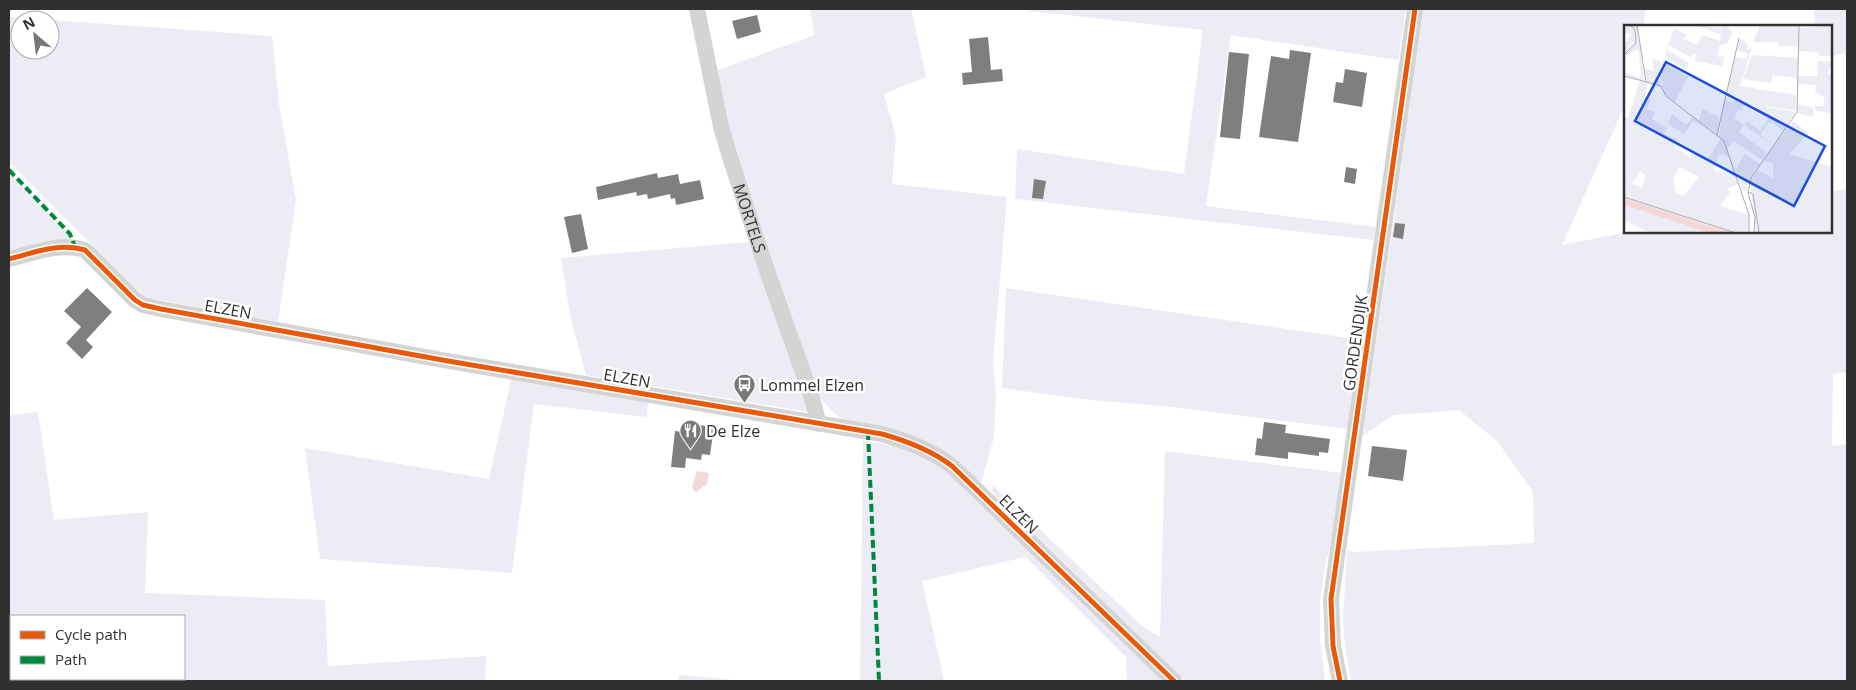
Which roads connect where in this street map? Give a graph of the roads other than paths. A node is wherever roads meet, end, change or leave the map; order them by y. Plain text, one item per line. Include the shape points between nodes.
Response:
1 (697, 9) edge
2 (1415, 9) edge
3 (9, 259) edge
4 (819, 424) junction
5 (1174, 681) edge
6 (1340, 681) edge

1 - 4 street, MORTELS via 721,127
2 - 6 street, GORDENDIJK via 1331,599 1333,646
3 - 4 street, ELZEN via 55,248 75,247 85,250 143,305
4 - 5 street, ELZEN via 898,438 942,458

